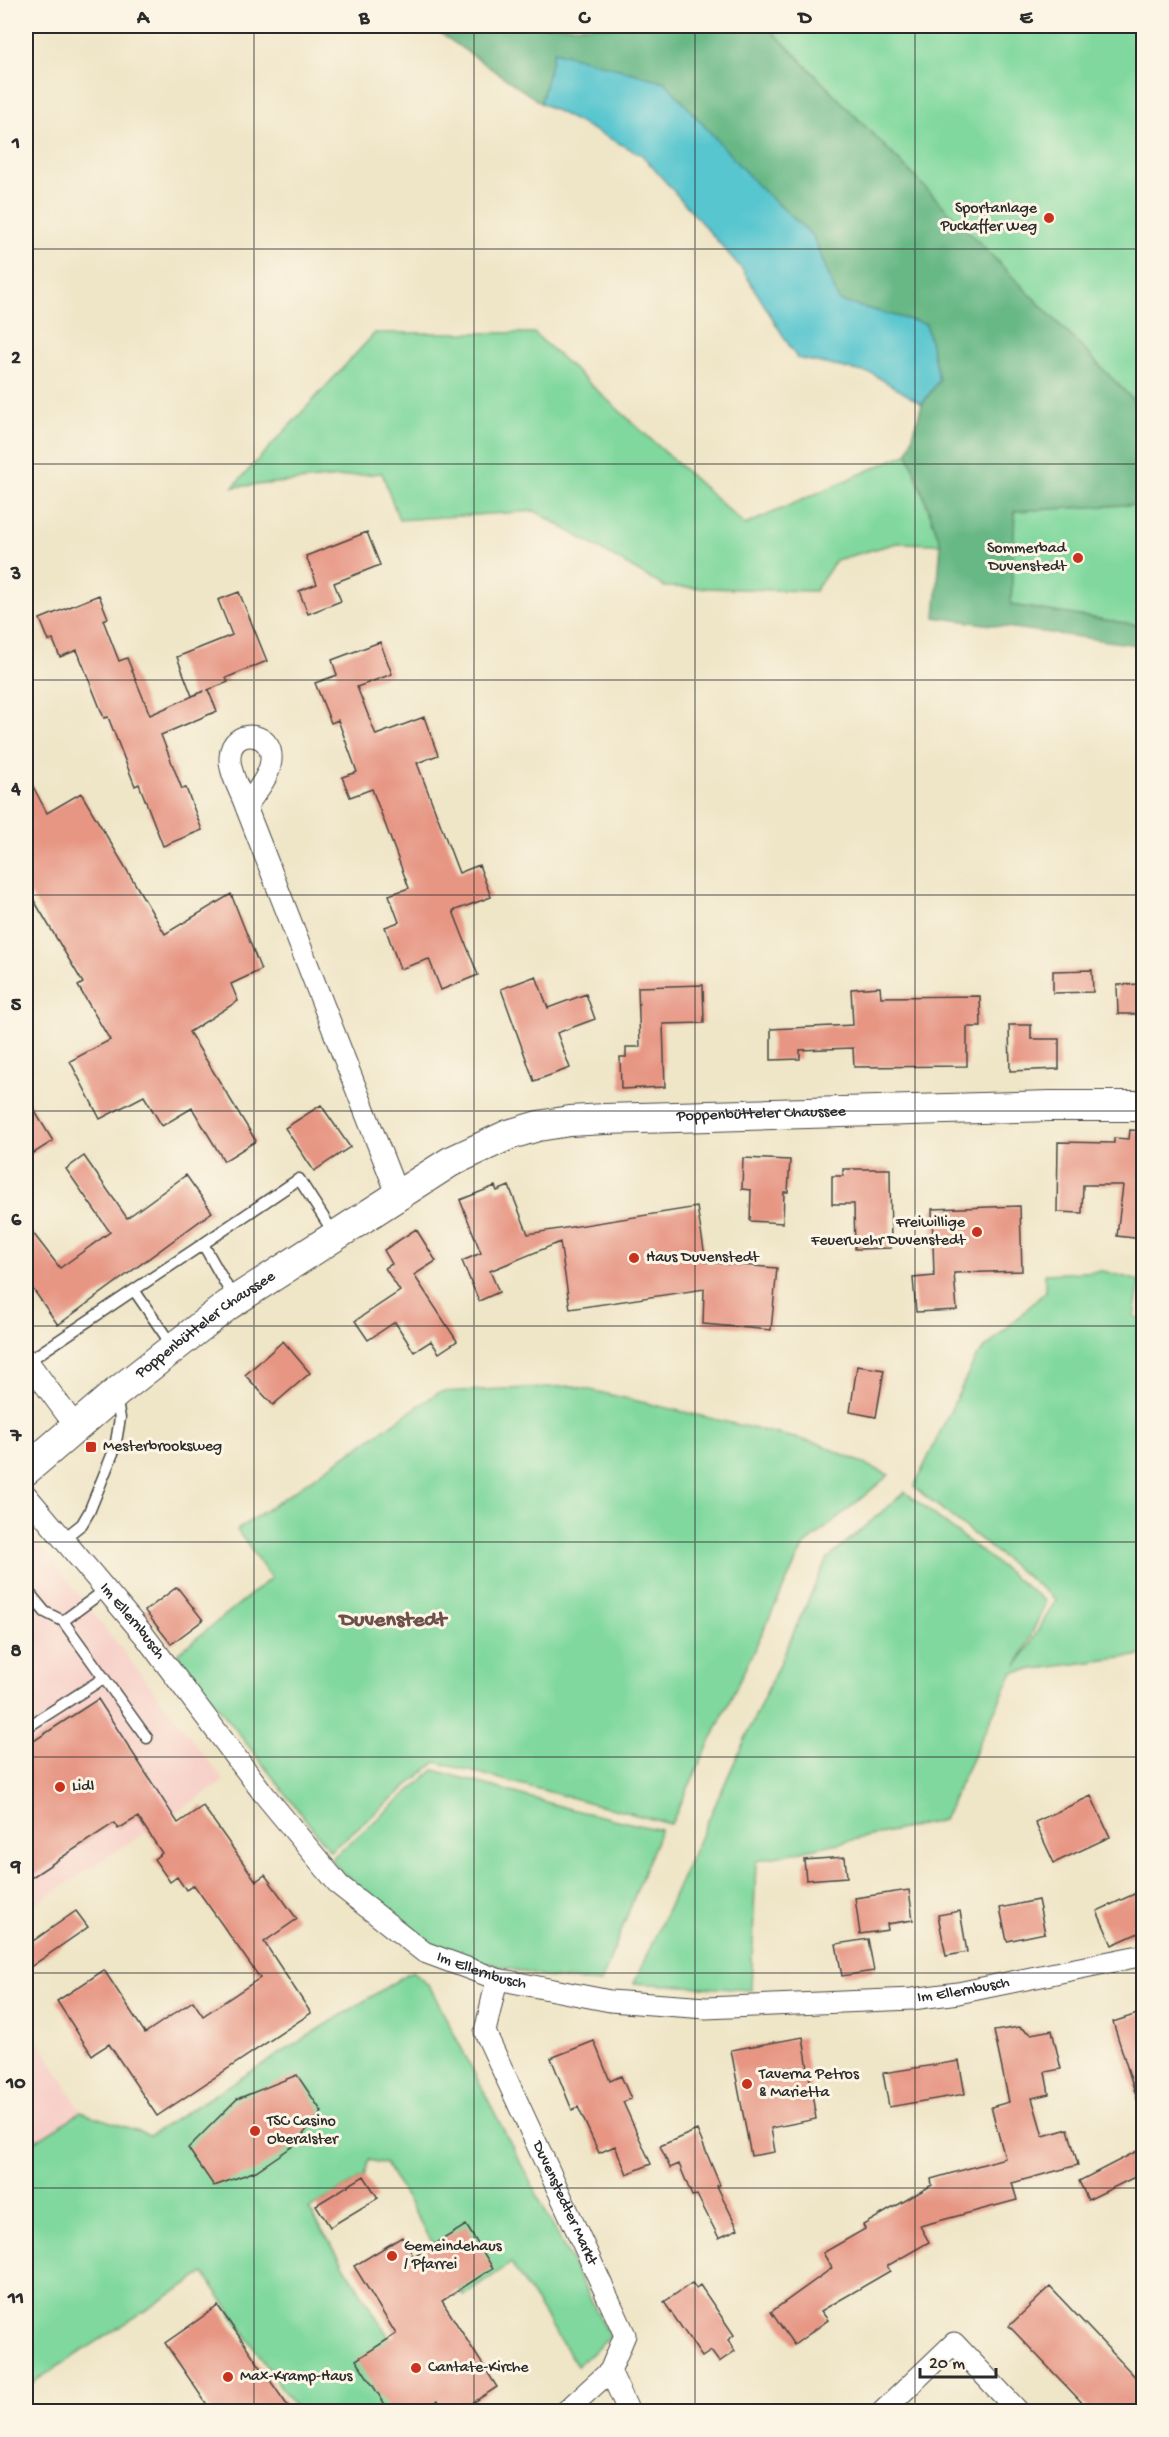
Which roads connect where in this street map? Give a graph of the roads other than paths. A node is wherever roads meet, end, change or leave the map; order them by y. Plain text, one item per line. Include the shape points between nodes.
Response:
1 (246, 807) dead end
2 (1143, 1106) edge
3 (398, 1196) junction
4 (335, 1236) junction
5 (203, 1244) junction
6 (134, 1290) junction
7 (235, 1301) junction
8 (173, 1348) junction
9 (26, 1361) edge
10 (116, 1392) junction
11 (76, 1427) junction
12 (26, 1470) edge
13 (26, 1495) edge
14 (62, 1540) junction
15 (26, 1589) edge
16 (105, 1590) junction
17 (63, 1622) junction
18 (104, 1678) junction
19 (27, 1726) edge
20 (147, 1738) dead end
21 (1143, 1954) edge
22 (497, 1979) junction
23 (610, 2372) junction
24 (565, 2412) edge
25 (628, 2412) edge
26 (882, 2412) edge
27 (1019, 2412) edge

1 - 3 street
2 - 3 main road, Poppenbütteler Chaussee via 570,1121 538,1126 478,1148
3 - 4 main road, Poppenbütteler Chaussee
4 - 5 lane via 299,1179
4 - 7 main road, Poppenbütteler Chaussee
5 - 6 lane
5 - 7 lane
6 - 8 lane
6 - 9 lane
7 - 8 main road, Poppenbütteler Chaussee
8 - 10 main road, Poppenbütteler Chaussee
9 - 11 street
10 - 11 main road, Poppenbütteler Chaussee
10 - 14 lane via 120,1418 115,1448 89,1512 82,1524
11 - 12 main road, Poppenbütteler Chaussee
13 - 14 street, Im Ellernbusch
14 - 16 street, Im Ellernbusch
15 - 17 lane via 45,1612
16 - 17 lane
16 - 22 street, Im Ellernbusch via 339,1886 424,1952
17 - 18 lane
18 - 19 lane
18 - 20 lane
21 - 22 street, Im Ellernbusch via 912,1999 706,2008 610,2001
22 - 23 street, Duvenstedter Markt via 485,2032 625,2335
23 - 24 street, Duvenstedter Markt
23 - 25 street
26 - 27 street via 954,2343

